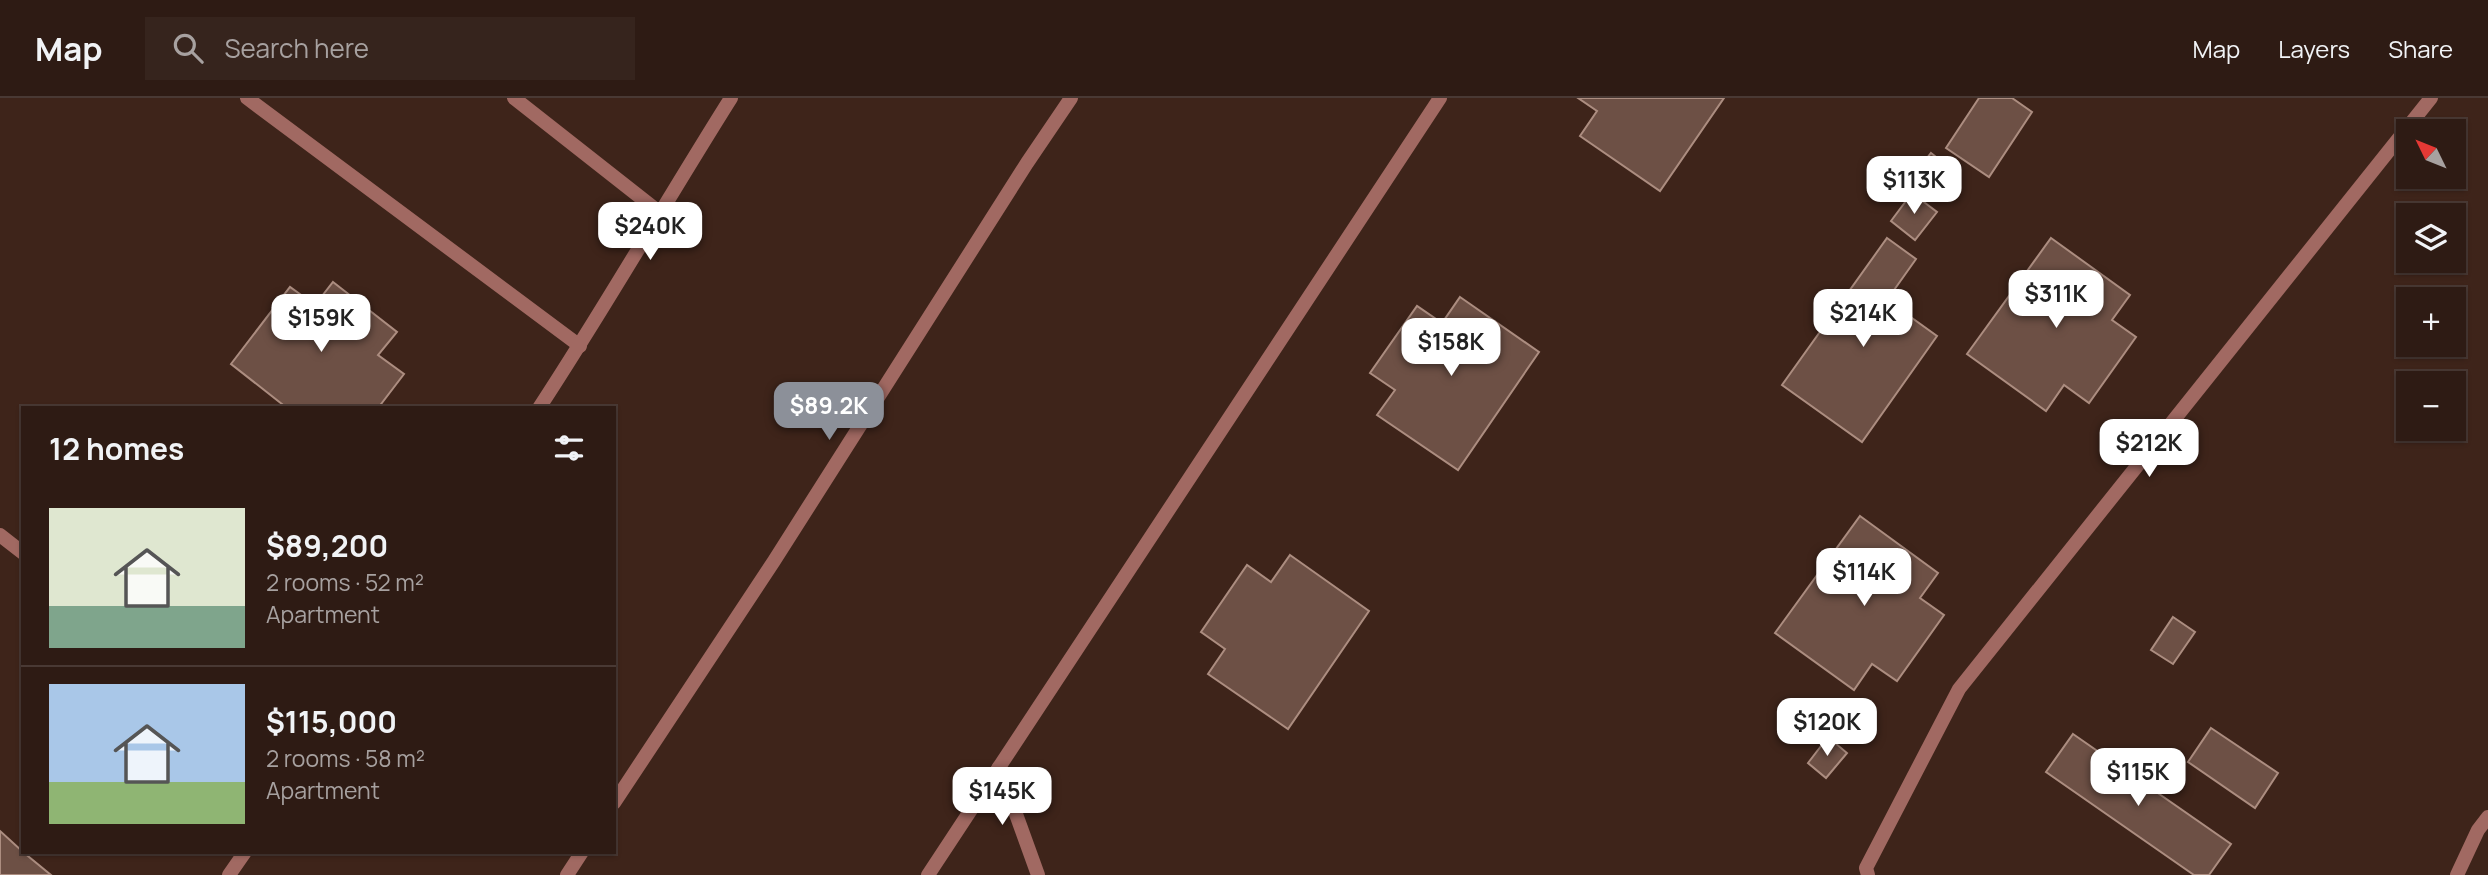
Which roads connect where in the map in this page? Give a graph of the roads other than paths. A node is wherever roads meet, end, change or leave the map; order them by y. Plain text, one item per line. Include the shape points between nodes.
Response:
1 (247, 98) edge
2 (514, 98) edge
3 (731, 98) edge
4 (1071, 98) edge
5 (1440, 98) edge
6 (2431, 98) edge
7 (659, 212) junction
8 (580, 346) junction
9 (540, 406) edge
10 (0, 535) edge
11 (21, 552) edge
12 (999, 767) junction
13 (616, 800) edge
14 (2488, 817) edge
15 (244, 854) edge
16 (581, 854) edge
17 (229, 875) edge
18 (567, 875) edge
19 (929, 875) edge
20 (1038, 875) edge
21 (1868, 875) edge
22 (2457, 875) edge

1 - 8 street
2 - 7 street
3 - 7 street
4 - 13 street
5 - 12 street
6 - 21 street via 1959,689 1866,868
7 - 8 street
8 - 9 street
10 - 11 street
12 - 19 street
12 - 20 street
14 - 22 street
15 - 17 street
16 - 18 street

